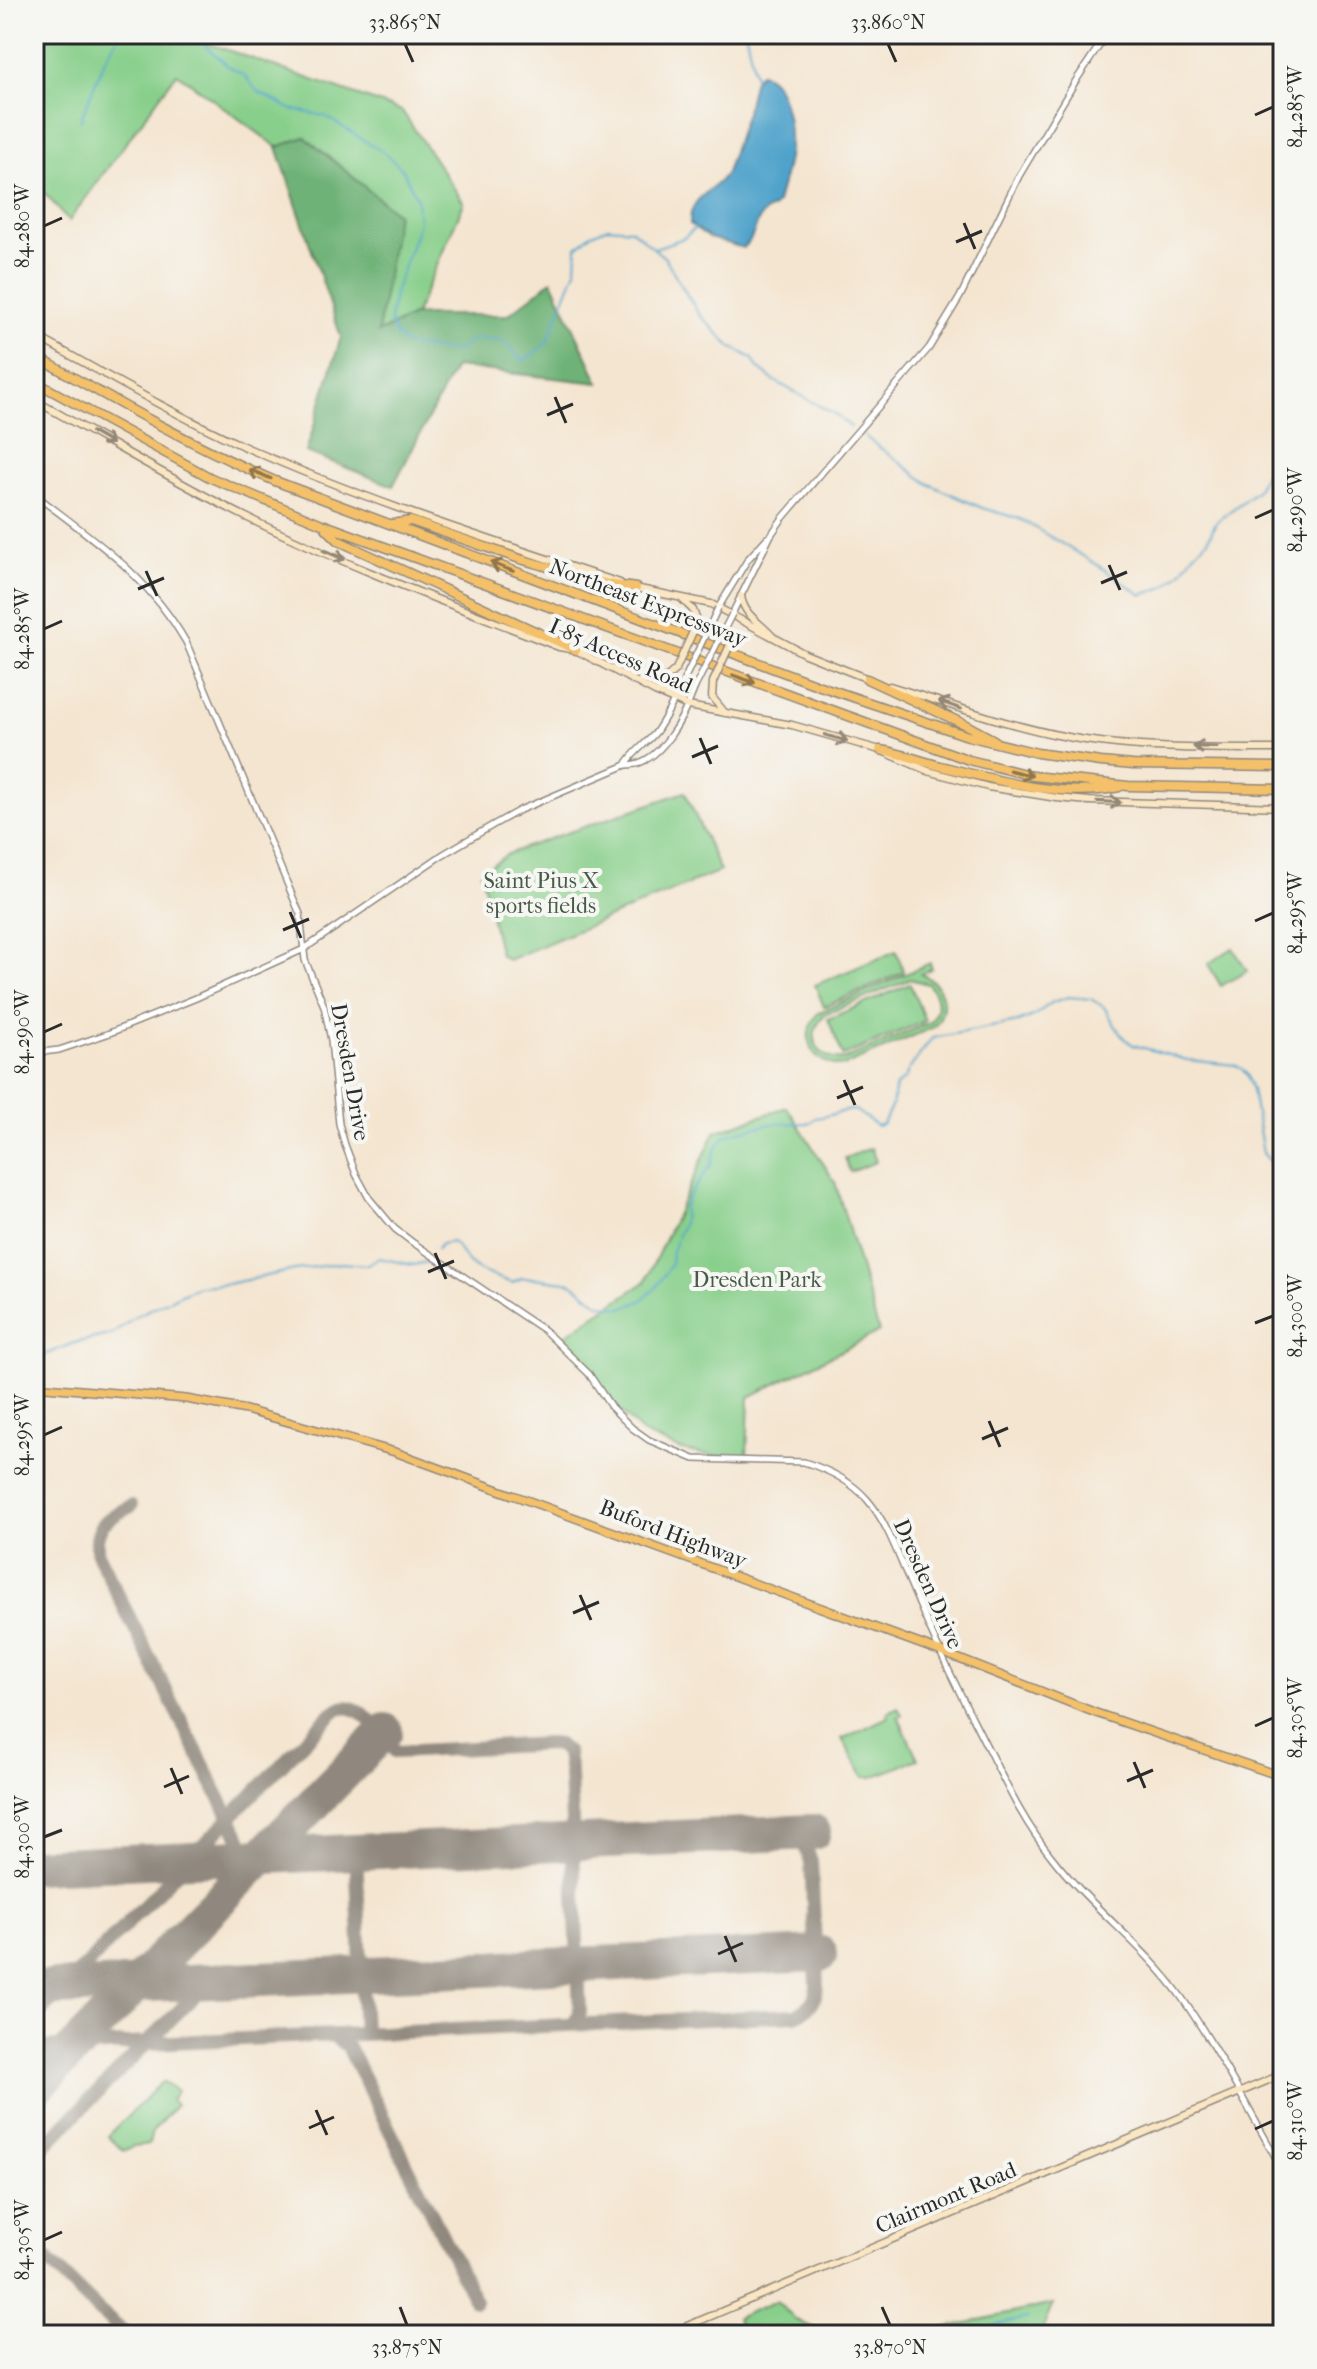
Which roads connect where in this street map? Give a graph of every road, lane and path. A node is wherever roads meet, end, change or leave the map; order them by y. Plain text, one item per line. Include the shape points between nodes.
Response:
1 (1107, 34) edge
2 (34, 335) edge
3 (34, 355) edge
4 (34, 381) edge
5 (34, 400) edge
6 (34, 494) edge
7 (322, 524) junction
8 (389, 525) junction
9 (771, 535) junction
10 (636, 588) junction
11 (680, 596) junction
12 (741, 596) junction
13 (718, 608) junction
14 (732, 614) junction
15 (761, 633) junction
16 (775, 639) junction
17 (576, 650) junction
18 (867, 679) junction
19 (636, 681) junction
20 (674, 701) junction
21 (688, 706) junction
22 (725, 713) junction
23 (1001, 745) junction
24 (1283, 749) edge
25 (880, 750) junction
26 (626, 765) junction
27 (1283, 767) edge
28 (1128, 786) junction
29 (1283, 789) edge
30 (1283, 807) edge
31 (304, 949) junction
32 (34, 1053) edge
33 (34, 1386) edge
34 (939, 1651) junction
35 (1283, 1777) edge
36 (1283, 2074) edge
37 (1239, 2092) junction
38 (1283, 2170) edge
39 (666, 2335) edge

1 - 9 street via 1019,176 929,348
2 - 10 main road via 268,457 385,503
8 -> 3 highway, Northeast Expressway via 203,449
4 - 7 highway, Northeast Expressway via 211,478
5 -> 17 main road, I-85 Access Road via 251,520
6 - 31 street, Dresden Drive via 114,554 175,623 293,894
7 - 17 highway via 339,541
7 -> 28 highway, Northeast Expressway via 969,760 1033,776
8 - 10 highway via 411,521 520,559
23 -> 8 highway, Northeast Expressway via 820,686
9 - 12 street
9 - 13 street via 748,559
10 - 11 main road
11 - 13 main road
11 - 19 main road, bridge via 696,625 676,669 665,679
12 - 14 street
12 - 16 main road via 748,614
13 - 14 main road
13 - 20 street, bridge
14 - 15 main road
14 - 21 street, bridge
15 - 16 main road
15 - 22 main road, bridge via 740,634 713,682 712,697
16 - 18 main road
17 - 19 main road, I-85 Access Road
18 - 23 highway
24 -> 18 main road via 1144,746 1069,737
19 - 20 main road, I-85 Access Road
20 - 21 main road, I-85 Access Road
20 - 26 street via 658,730
21 - 22 main road, I-85 Access Road
21 - 26 street via 658,749 633,766
22 -> 25 main road, I-85 Access Road
23 - 27 highway, Northeast Expressway via 1133,765
25 - 28 highway via 1017,784 1098,792
25 -> 30 main road, I-85 Access Road via 928,771 1027,794
26 - 31 street via 493,825
28 - 29 highway, Northeast Expressway
31 - 32 street via 107,1034
31 - 34 street, Dresden Drive via 324,1006 345,1145 363,1188 387,1221 562,1345 611,1407 643,1437 694,1459 822,1466 849,1483 872,1504 888,1530
33 - 34 main road, Buford Highway via 186,1399 371,1445
34 - 35 main road, Buford Highway via 1096,1713
34 - 37 street, Dresden Drive via 1049,1854 1169,1981
36 - 37 main road, Clairmont Road
37 - 38 street, Dresden Drive
37 - 39 main road, Clairmont Road

